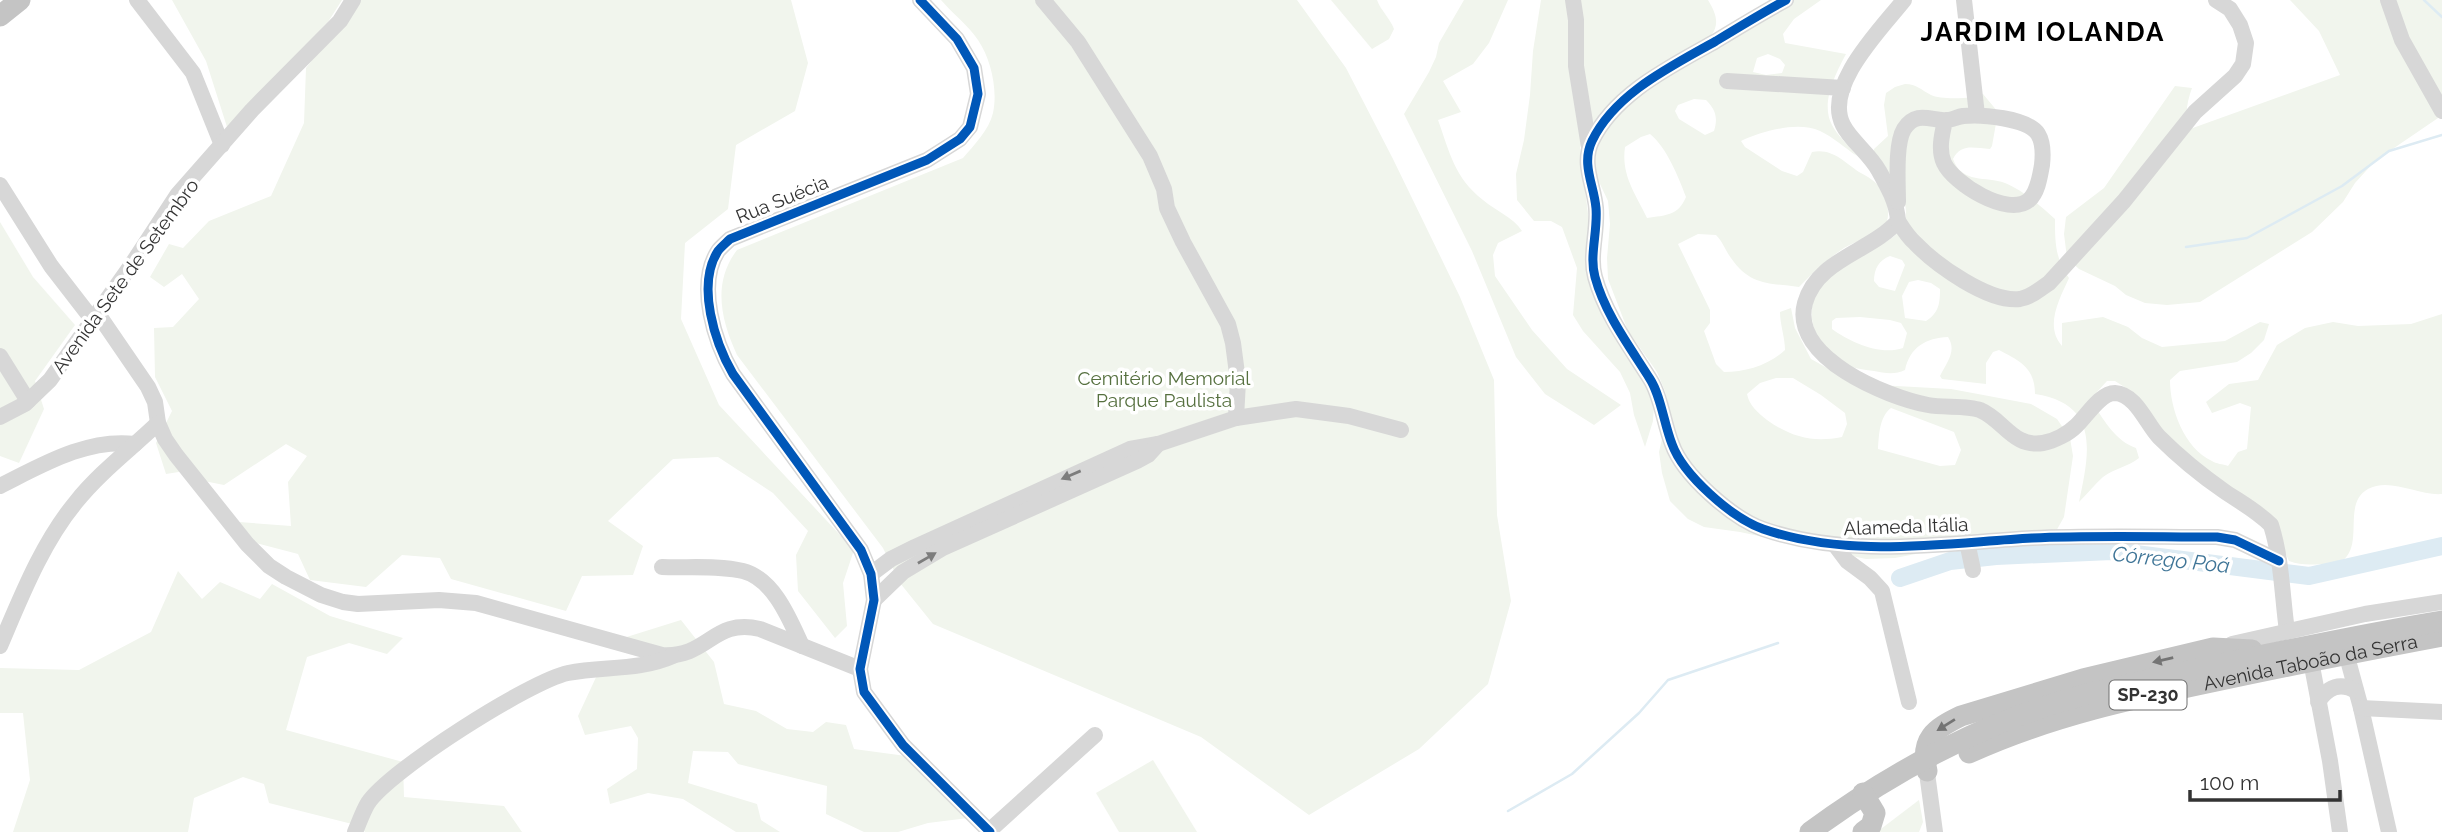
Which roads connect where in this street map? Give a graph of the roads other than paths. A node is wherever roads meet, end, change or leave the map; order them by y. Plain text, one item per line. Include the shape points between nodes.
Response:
1 (20, 0) edge
2 (136, 0) edge
3 (353, 0) edge
4 (920, 0) edge
5 (1043, 0) edge
6 (1573, 0) edge
7 (1786, 0) edge
8 (1905, 0) edge
9 (1964, 0) edge
10 (2216, 0) edge
11 (2388, 0) edge
12 (0, 16) edge
13 (1727, 81) dead end
14 (1843, 88) junction
15 (2442, 111) edge
16 (1977, 116) junction
17 (1945, 121) junction
18 (222, 145) junction
19 (1589, 147) junction
20 (0, 185) edge
21 (1898, 215) junction
22 (95, 316) junction
23 (0, 356) edge
24 (28, 401) junction
25 (0, 417) edge
26 (1236, 418) junction
27 (158, 423) junction
28 (1401, 430) dead end
29 (135, 444) junction
30 (1158, 444) junction
31 (0, 486) edge
32 (1835, 545) junction
33 (1968, 547) junction
34 (662, 567) dead end
35 (1973, 570) dead end
36 (2282, 570) junction
37 (871, 574) junction
38 (874, 600) junction
39 (2442, 602) edge
40 (2442, 621) edge
41 (2292, 630) junction
42 (2442, 636) edge
43 (0, 646) edge
44 (802, 646) junction
45 (2213, 648) junction
46 (2278, 652) junction
47 (2346, 653) junction
48 (675, 656) junction
49 (2311, 661) junction
50 (860, 669) junction
51 (2356, 691) junction
52 (1909, 702) dead end
53 (2318, 702) junction
54 (2361, 708) junction
55 (2442, 712) edge
56 (1095, 735) dead end
57 (1920, 767) junction
58 (1867, 799) junction
59 (355, 832) edge
60 (977, 832) edge
61 (989, 832) edge
62 (1810, 832) edge
63 (1831, 832) edge
64 (1863, 832) edge
65 (1935, 832) edge
66 (2340, 832) edge
67 (2389, 832) edge

1 - 12 highway
2 - 18 street via 193,73
3 - 18 street, Avenida Sete de Setembro via 340,21
4 - 37 street, Rua Suécia via 957,39 974,68 978,94 970,127 927,160 730,239 718,251 709,284 720,352 861,550
5 - 26 street via 1078,42 1150,156 1167,208 1228,324 1238,381
6 - 19 street, Alameda Itália via 1576,66
7 - 19 street via 1640,88 1601,124
8 - 14 street via 1862,53
9 - 16 street
10 - 21 street via 2230,9 2240,25 2246,43 2243,64 2195,111 2124,201 2035,293 2020,299 1984,292 1934,261 1913,241
11 - 15 street via 2402,40
13 - 14 street
14 - 21 street via 1838,105 1843,127 1876,166
16 - 17 street
16 - 17 street via 2027,124 2038,133 2043,159 2028,201 1997,203 1955,177 1942,156
17 - 21 street via 1923,117 1909,122 1902,131
18 - 22 street, Avenida Sete de Setembro via 178,194
19 - 32 street, Alameda Itália via 1587,165 1596,208 1595,276 1616,324 1654,386 1674,449 1735,516 1762,529
20 - 22 street via 51,266
21 - 36 street via 1881,238 1835,264 1814,285 1803,314 1814,347 1879,390 1946,408 1980,410 2026,443 2051,440 2074,429 2106,395 2124,396 2157,436 2271,525
22 - 24 street, Avenida Sete de Setembro via 50,380
22 - 27 street via 148,387
23 - 24 street
24 - 25 street, Avenida Sete de Setembro
26 - 28 street via 1296,410 1349,416
26 - 30 street
27 - 29 street
27 - 48 street via 176,455 247,544 269,566 321,595 358,604 476,603
29 - 31 street via 99,443
29 - 43 street via 103,472 58,527
30 -> 37 street via 1130,449 1036,490 891,559
38 -> 30 street via 903,572 943,548 1137,461
32 - 33 street, Alameda Itália
32 - 52 street via 1882,592
33 - 35 street
33 - 36 street, Alameda Itália via 2150,536 2217,537 2235,540
34 - 44 street via 743,571 757,577 785,611
36 - 41 street via 2281,594
37 - 38 street, Rua Suécia
38 - 50 street, Rua Suécia
39 - 41 street
40 - 46 highway, Avenida Taboão da Serra / SP-230
41 - 45 street
42 - 47 highway, Avenida Taboão da Serra / SP-230
44 - 48 street via 760,629 735,626 699,648
44 - 50 street
45 - 46 highway
45 -> 57 highway via 2083,679 1961,716 1933,733
46 - 57 highway, Avenida Taboão da Serra / SP-230 via 2105,689 1993,726
47 - 49 highway, Avenida Taboão da Serra / SP-230
47 - 51 street
48 - 59 street via 652,664 568,673 533,688 431,750 385,785 368,803
49 - 53 street
49 - 57 highway, Avenida Taboão da Serra / SP-230 via 2077,712
50 - 61 street via 864,692 903,745
51 - 53 street via 2348,686 2332,688
51 - 54 street
53 - 66 street
54 - 55 street
54 - 67 street
56 - 61 street
57 - 58 highway, Avenida Taboão da Serra / SP-230
57 - 65 street
58 - 62 highway, Avenida Taboão da Serra
58 - 63 highway, Avenida Taboão da Serra / SP-230
58 - 64 highway via 1875,813 1871,826
60 - 61 street

